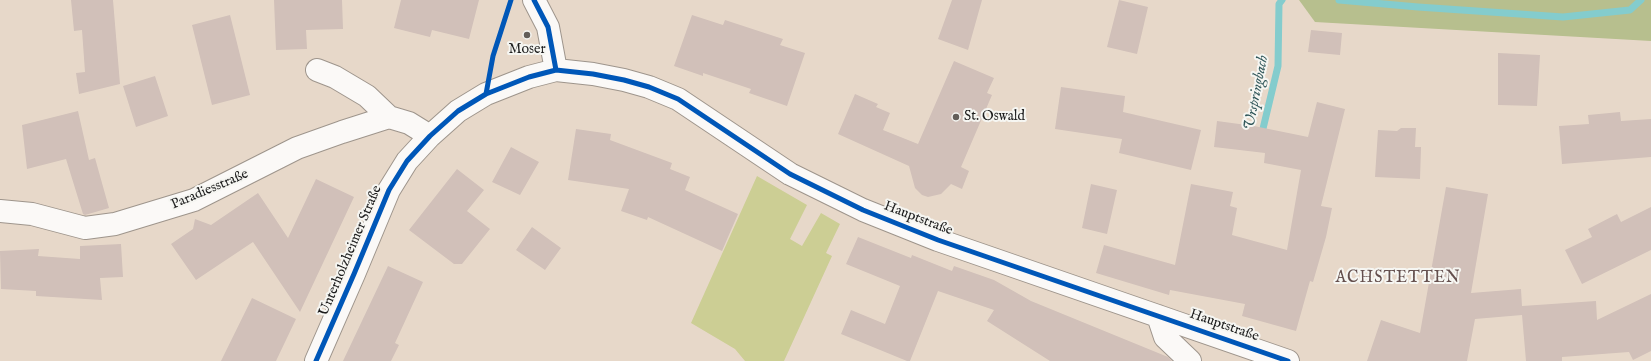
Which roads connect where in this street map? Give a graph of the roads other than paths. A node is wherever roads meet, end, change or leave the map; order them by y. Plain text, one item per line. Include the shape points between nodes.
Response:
1 (534, 0) edge
2 (317, 70) dead end
3 (556, 70) junction
4 (389, 117) junction
5 (430, 136) junction
6 (0, 212) edge
7 (1158, 316) junction
8 (316, 361) edge
9 (1190, 361) edge
10 (1288, 361) edge

1 - 3 street via 548,27
2 - 4 street via 367,96
3 - 5 street, Unterholzheimer Straße via 529,77 486,94 458,110
3 - 7 street, Hauptstraße via 593,74 649,87 678,99 790,174 863,210 938,240
4 - 5 street via 409,123
4 - 6 street, Paradiesstraße via 288,152 194,200 115,224 85,228 32,214
5 - 8 street, Unterholzheimer Straße via 407,160 389,190
7 - 9 street via 1165,337
7 - 10 street, Hauptstraße

